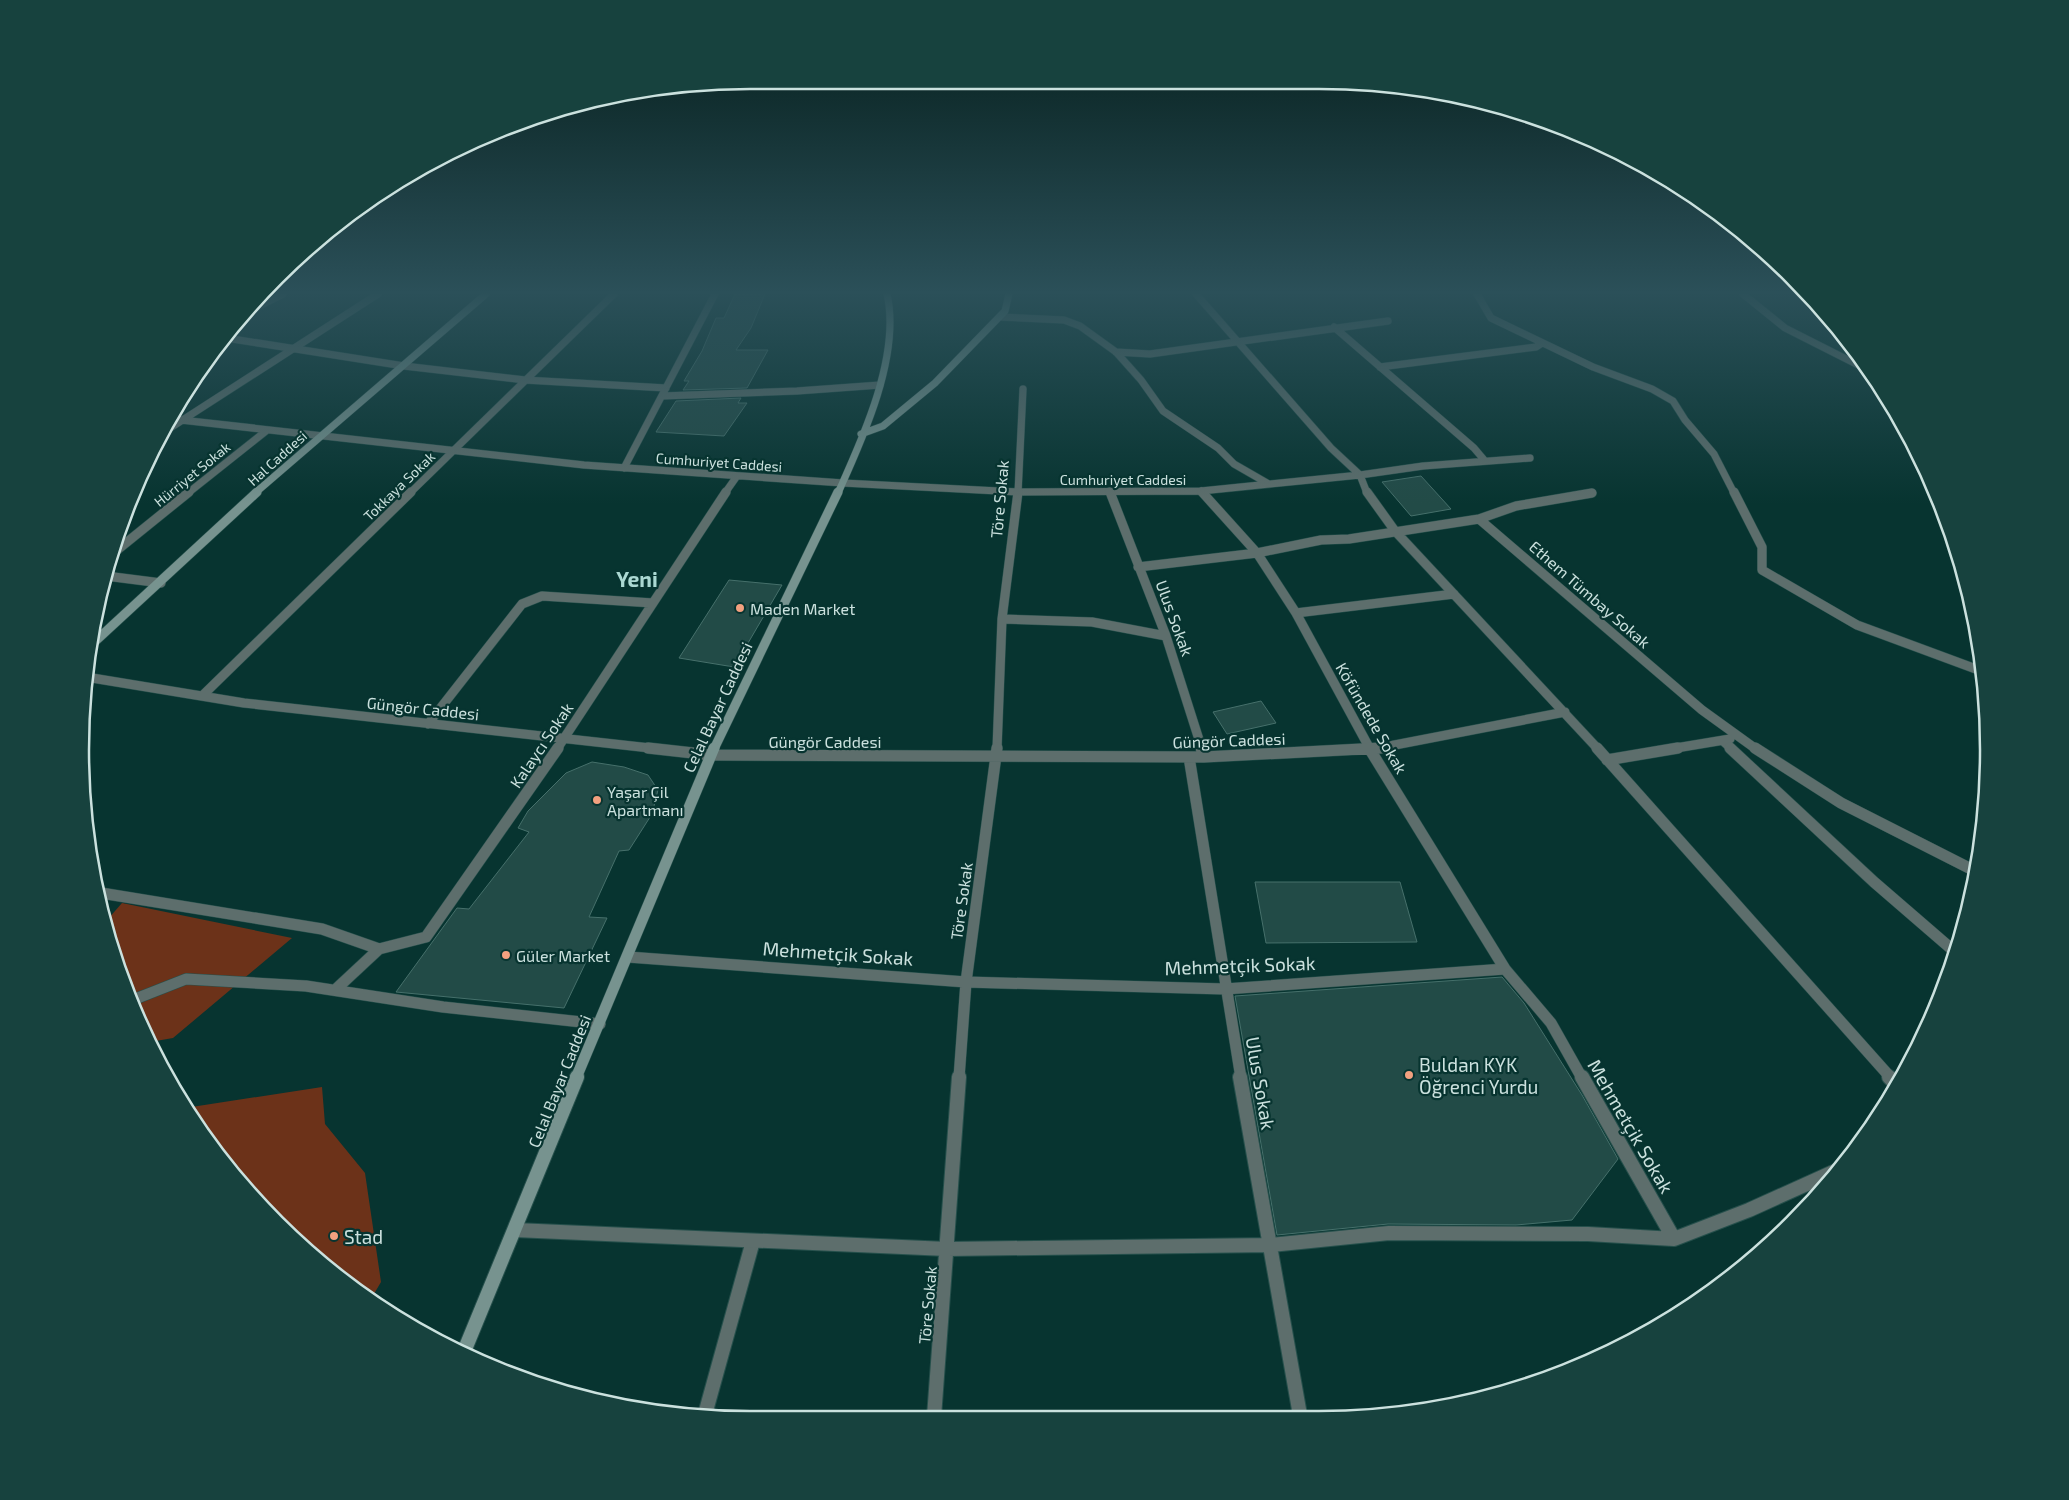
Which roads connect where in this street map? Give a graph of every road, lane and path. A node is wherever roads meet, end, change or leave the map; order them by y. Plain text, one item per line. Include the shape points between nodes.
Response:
1 (271, 364) edge
2 (390, 364) edge
3 (406, 364) edge
4 (542, 364) edge
5 (679, 364) edge
6 (885, 364) edge
7 (953, 364) edge
8 (1127, 364) edge
9 (1256, 364) edge
10 (1377, 364) edge
11 (1403, 364) edge
12 (1587, 364) edge
13 (404, 366) junction
14 (1380, 367) junction
15 (525, 380) junction
16 (880, 385) junction
17 (666, 388) junction
18 (1022, 390) dead end
19 (662, 396) junction
20 (176, 420) edge
21 (181, 421) junction
22 (173, 426) edge
23 (266, 430) junction
24 (861, 434) junction
25 (320, 437) junction
26 (453, 451) junction
27 (1530, 458) dead end
28 (1485, 461) junction
29 (624, 468) junction
30 (1360, 475) junction
31 (737, 476) junction
32 (842, 483) junction
33 (1267, 483) junction
34 (1201, 491) junction
35 (1018, 492) junction
36 (1110, 492) junction
37 (1592, 493) dead end
38 (1480, 519) junction
39 (1395, 531) junction
40 (121, 547) edge
41 (1256, 553) junction
42 (1138, 567) junction
43 (112, 577) edge
44 (161, 583) junction
45 (1454, 594) junction
46 (653, 604) junction
47 (1296, 613) junction
48 (1002, 619) junction
49 (1166, 636) junction
50 (98, 639) edge
51 (1975, 669) edge
52 (93, 678) edge
53 (202, 696) junction
54 (1565, 712) junction
55 (428, 724) junction
56 (1741, 738) junction
57 (564, 739) junction
58 (1723, 740) junction
59 (1370, 750) junction
60 (711, 755) junction
61 (997, 756) junction
62 (1189, 757) junction
63 (1204, 757) junction
64 (1607, 760) junction
65 (1970, 869) edge
66 (104, 894) edge
67 (1950, 948) edge
68 (379, 949) junction
69 (628, 957) junction
70 (1505, 969) junction
71 (966, 982) junction
72 (1225, 989) junction
73 (335, 990) junction
74 (137, 998) edge
75 (600, 1024) junction
76 (1892, 1080) edge
77 (1824, 1176) edge
78 (514, 1230) junction
79 (1674, 1240) junction
80 (753, 1241) junction
81 (1271, 1245) junction
82 (947, 1249) junction
83 (466, 1347) edge
84 (706, 1410) edge
85 (934, 1411) edge
86 (1299, 1411) edge

1 - 21 street
2 - 13 street
3 - 13 street, Hal Caddesi
4 - 15 street, Tokkaya Sokak
5 - 17 street
6 - 16 street, Celal Bayar Caddesi
7 - 24 street via 907,408 883,426
8 - 33 street via 1164,411 1218,448 1234,464
9 - 30 street via 1331,448
10 - 14 street
11 - 14 street
12 - 51 street via 1673,401 1714,454 1762,547 1762,570 1857,624
13 - 15 street
13 - 25 street, Hal Caddesi
14 - 28 street
15 - 17 street
15 - 26 street, Tokkaya Sokak
16 - 19 street
16 - 24 street, Celal Bayar Caddesi
17 - 19 street
18 - 35 street, Töre Sokak
19 - 29 street
20 - 21 street, Cumhuriyet Caddesi
21 - 22 street
21 - 23 street, Cumhuriyet Caddesi
23 - 25 street, Cumhuriyet Caddesi
23 - 40 street, Hürriyet Sokak
24 - 32 street, Celal Bayar Caddesi
25 - 26 street, Cumhuriyet Caddesi
25 - 44 street, Hal Caddesi
26 - 29 street, Cumhuriyet Caddesi
26 - 53 street, Tokkaya Sokak
27 - 28 street, Cumhuriyet Caddesi
28 - 30 street, Cumhuriyet Caddesi
29 - 31 street, Cumhuriyet Caddesi
30 - 33 street, Cumhuriyet Caddesi
30 - 39 street via 1367,493
31 - 32 street, Cumhuriyet Caddesi
31 - 46 street, Kalaycı Sokak
32 - 35 street, Cumhuriyet Caddesi
32 - 60 street, Celal Bayar Caddesi
33 - 34 street, Cumhuriyet Caddesi
34 - 36 street, Cumhuriyet Caddesi
34 - 41 street, Köfündede Sokak
35 - 36 street, Cumhuriyet Caddesi
35 - 48 street, Töre Sokak
36 - 42 street, Ulus Sokak
37 - 38 street via 1507,509 1486,514
38 - 39 street
38 - 56 street, Ethem Tümbay Sokak via 1702,710
39 - 41 street via 1321,540
39 - 45 street
41 - 42 street
41 - 47 street, Köfündede Sokak
42 - 49 street, Ulus Sokak
43 - 44 street
44 - 50 street, Hal Caddesi
45 - 47 street
45 - 54 street
46 - 55 street via 542,596 522,604
46 - 57 street, Kalaycı Sokak
47 - 59 street, Köfündede Sokak
48 - 49 street via 1092,622
48 - 61 street, Töre Sokak
49 - 63 street, Ulus Sokak
52 - 53 street, Güngör Caddesi
53 - 55 street, Güngör Caddesi
54 - 59 street, Güngör Caddesi
54 - 64 street
55 - 57 street, Güngör Caddesi
56 - 58 street
56 - 65 street, Ethem Tümbay Sokak via 1841,803
57 - 60 street, Güngör Caddesi
57 - 68 street, Kalaycı Sokak via 426,937
58 - 64 street
58 - 67 street via 1874,882
59 - 63 street, Güngör Caddesi
59 - 70 street, Köfündede Sokak
60 - 61 street, Güngör Caddesi
60 - 69 street, Celal Bayar Caddesi
61 - 62 street, Güngör Caddesi
61 - 71 street, Töre Sokak
62 - 63 street, Güngör Caddesi
62 - 72 street, Ulus Sokak
64 - 76 street
66 - 68 street via 322,929
68 - 73 street, Kalaycı Sokak
69 - 71 street, Mehmetçik Sokak
69 - 75 street, Celal Bayar Caddesi
70 - 72 street, Mehmetçik Sokak
70 - 79 street, Mehmetçik Sokak via 1551,1023
71 - 72 street, Mehmetçik Sokak
71 - 82 street, Töre Sokak
72 - 81 street, Ulus Sokak
73 - 74 street via 186,979
73 - 75 street via 443,1007
75 - 78 street, Celal Bayar Caddesi
77 - 79 street
78 - 80 street
78 - 83 street, Celal Bayar Caddesi
79 - 81 street via 1588,1234 1389,1233
80 - 82 street
80 - 84 street
81 - 82 street
81 - 86 street, Ulus Sokak
82 - 85 street, Töre Sokak

